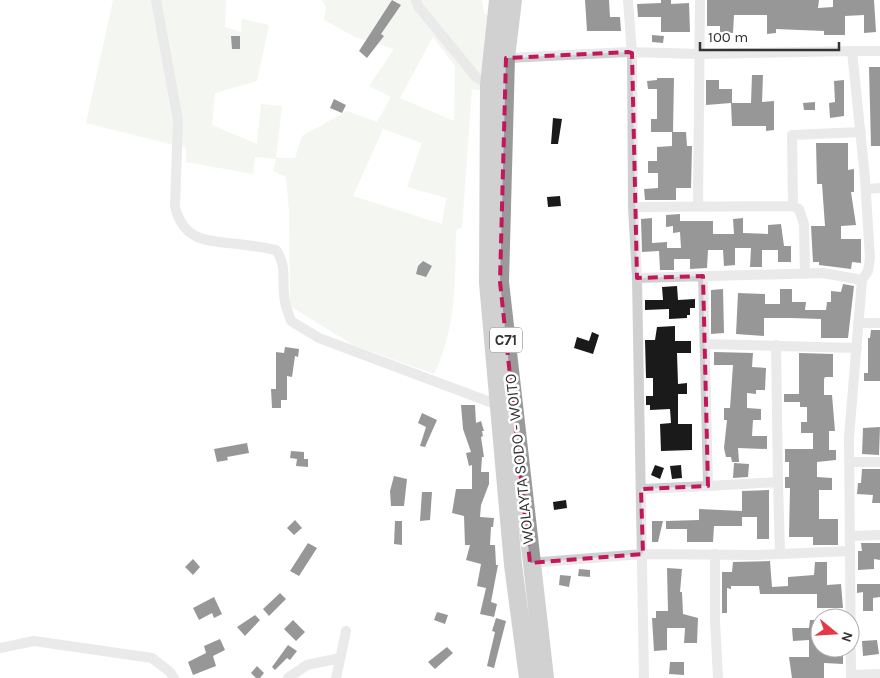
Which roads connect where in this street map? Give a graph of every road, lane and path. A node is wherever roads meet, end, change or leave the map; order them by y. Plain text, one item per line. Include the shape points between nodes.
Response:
1 (156, 0) edge
2 (416, 0) edge
3 (498, 0) edge
4 (513, 0) edge
5 (628, 0) edge
6 (700, 0) edge
7 (852, 51) junction
8 (880, 51) edge
9 (632, 53) junction
10 (700, 54) junction
11 (506, 58) junction
12 (490, 84) junction
13 (860, 132) junction
14 (880, 188) edge
15 (866, 189) junction
16 (792, 206) junction
17 (633, 207) junction
18 (698, 207) junction
19 (875, 258) edge
20 (805, 274) junction
21 (703, 276) junction
22 (637, 278) junction
23 (862, 280) junction
24 (858, 323) junction
25 (880, 323) edge
26 (706, 344) junction
27 (776, 345) junction
28 (857, 348) junction
29 (498, 405) junction
30 (850, 462) junction
31 (880, 462) edge
32 (778, 482) junction
33 (708, 486) junction
34 (642, 489) junction
35 (880, 535) edge
36 (851, 536) junction
37 (850, 551) junction
38 (780, 553) junction
39 (643, 554) junction
40 (716, 554) junction
41 (522, 564) junction
42 (346, 631) dead end
43 (0, 648) edge
44 (340, 658) junction
45 (880, 674) edge
46 (851, 676) edge
47 (174, 678) edge
48 (288, 678) edge
49 (336, 678) edge
50 (528, 678) edge
51 (545, 678) edge
52 (644, 678) edge
53 (718, 678) edge

1 - 29 street via 178,120 175,207 188,230 196,237 213,243 276,250 282,258 284,300 291,321 319,338
2 - 12 street via 476,77
3 - 12 highway, WOLAYTA SODO - WOITO / C71
4 - 11 highway, WOLAYTA SODO - WOITO / C71
5 - 9 street
6 - 10 street
7 - 8 street
7 - 10 street
7 - 13 street
9 - 10 street
9 - 11 street
9 - 17 street
10 - 18 street
11 - 41 highway, WOLAYTA SODO - WOITO / C71 via 500,282
12 - 29 highway, WOLAYTA SODO - WOITO / C71 via 488,283
13 - 15 street
13 - 16 street via 792,135
14 - 15 street
15 - 19 street
16 - 18 street
16 - 20 street via 799,209 804,224
17 - 18 street
17 - 22 street
19 - 23 street
20 - 21 street
20 - 23 street via 823,273
21 - 22 street
21 - 26 street
22 - 34 street
23 - 24 street
24 - 25 street
24 - 28 street
26 - 27 street
26 - 33 street
27 - 28 street
27 - 32 street
28 - 30 street via 849,437
29 - 41 highway, WOLAYTA SODO - WOITO / C71
30 - 31 street
30 - 36 street
32 - 33 street
32 - 38 street
33 - 34 street
34 - 39 street
35 - 36 street
36 - 37 street
37 - 38 street
37 - 46 street
38 - 40 street
39 - 40 street
39 - 41 street
39 - 52 street
40 - 53 street
41 - 50 highway, WOLAYTA SODO - WOITO / C71
41 - 51 highway, WOLAYTA SODO - WOITO / C71
42 - 44 street
43 - 47 street via 34,641 152,658
44 - 48 street via 307,665
44 - 49 street
45 - 46 street

